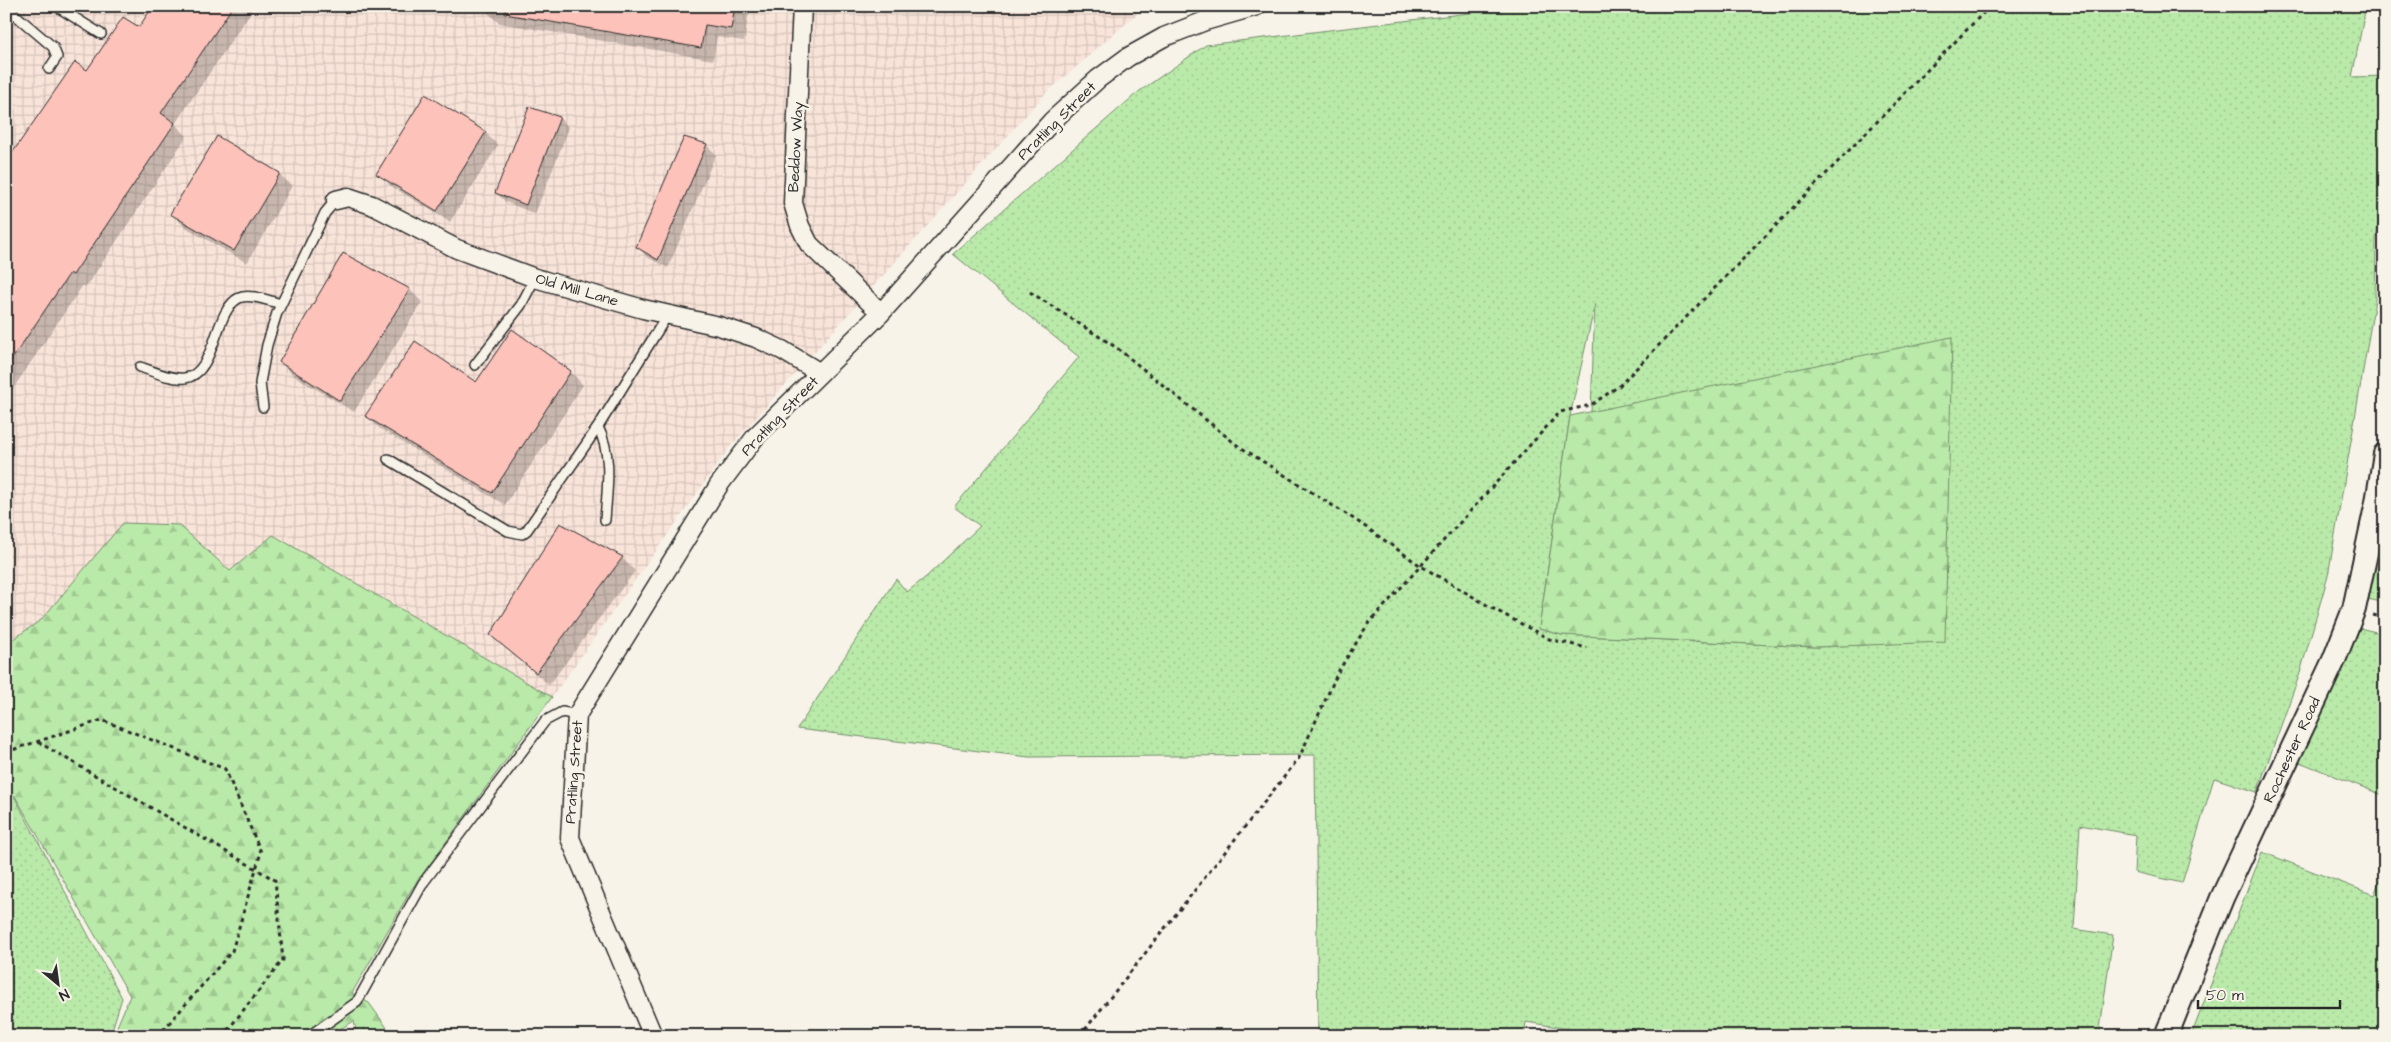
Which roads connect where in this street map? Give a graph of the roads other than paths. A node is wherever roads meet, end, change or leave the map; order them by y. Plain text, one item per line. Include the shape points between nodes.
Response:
1 (56, 6) edge
2 (802, 6) edge
3 (1257, 6) edge
4 (6, 7) edge
5 (101, 34) dead end
6 (49, 69) dead end
7 (336, 200) joint
8 (535, 278) junction
9 (280, 304) junction
10 (881, 313) junction
11 (668, 314) junction
12 (474, 365) dead end
13 (140, 367) dead end
14 (820, 373) junction
15 (263, 407) dead end
16 (598, 427) junction
17 (2385, 454) edge
18 (388, 459) dead end
19 (605, 520) dead end
20 (577, 715) junction
21 (309, 1036) edge
22 (653, 1036) edge
23 (2166, 1036) edge

1 - 5 lane
2 - 10 street, Beddow Way via 793,203 809,244
3 - 10 street, Pratling Street via 1206,20 1164,37 1098,79 1052,121
4 - 6 lane via 53,47 56,57
7 - 8 street, Old Mill Lane via 348,198 372,205 457,249
7 - 9 lane via 325,213
8 - 11 street, Old Mill Lane
8 - 12 lane via 521,305
9 - 13 lane via 250,297 239,298 230,306 207,356 194,374 175,378
9 - 15 lane via 267,345 260,383
10 - 14 street, Pratling Street
11 - 14 street, Old Mill Lane via 756,338
11 - 16 lane
14 - 20 street, Pratling Street via 756,436 719,485
16 - 18 lane via 522,534 508,532
16 - 19 lane via 606,442 608,456
17 - 23 street, Rochester Road via 2378,502 2354,609 2334,660 2222,898
20 - 21 lane via 562,712 545,721 423,884 357,1002
20 - 22 street, Pratling Street via 570,838

